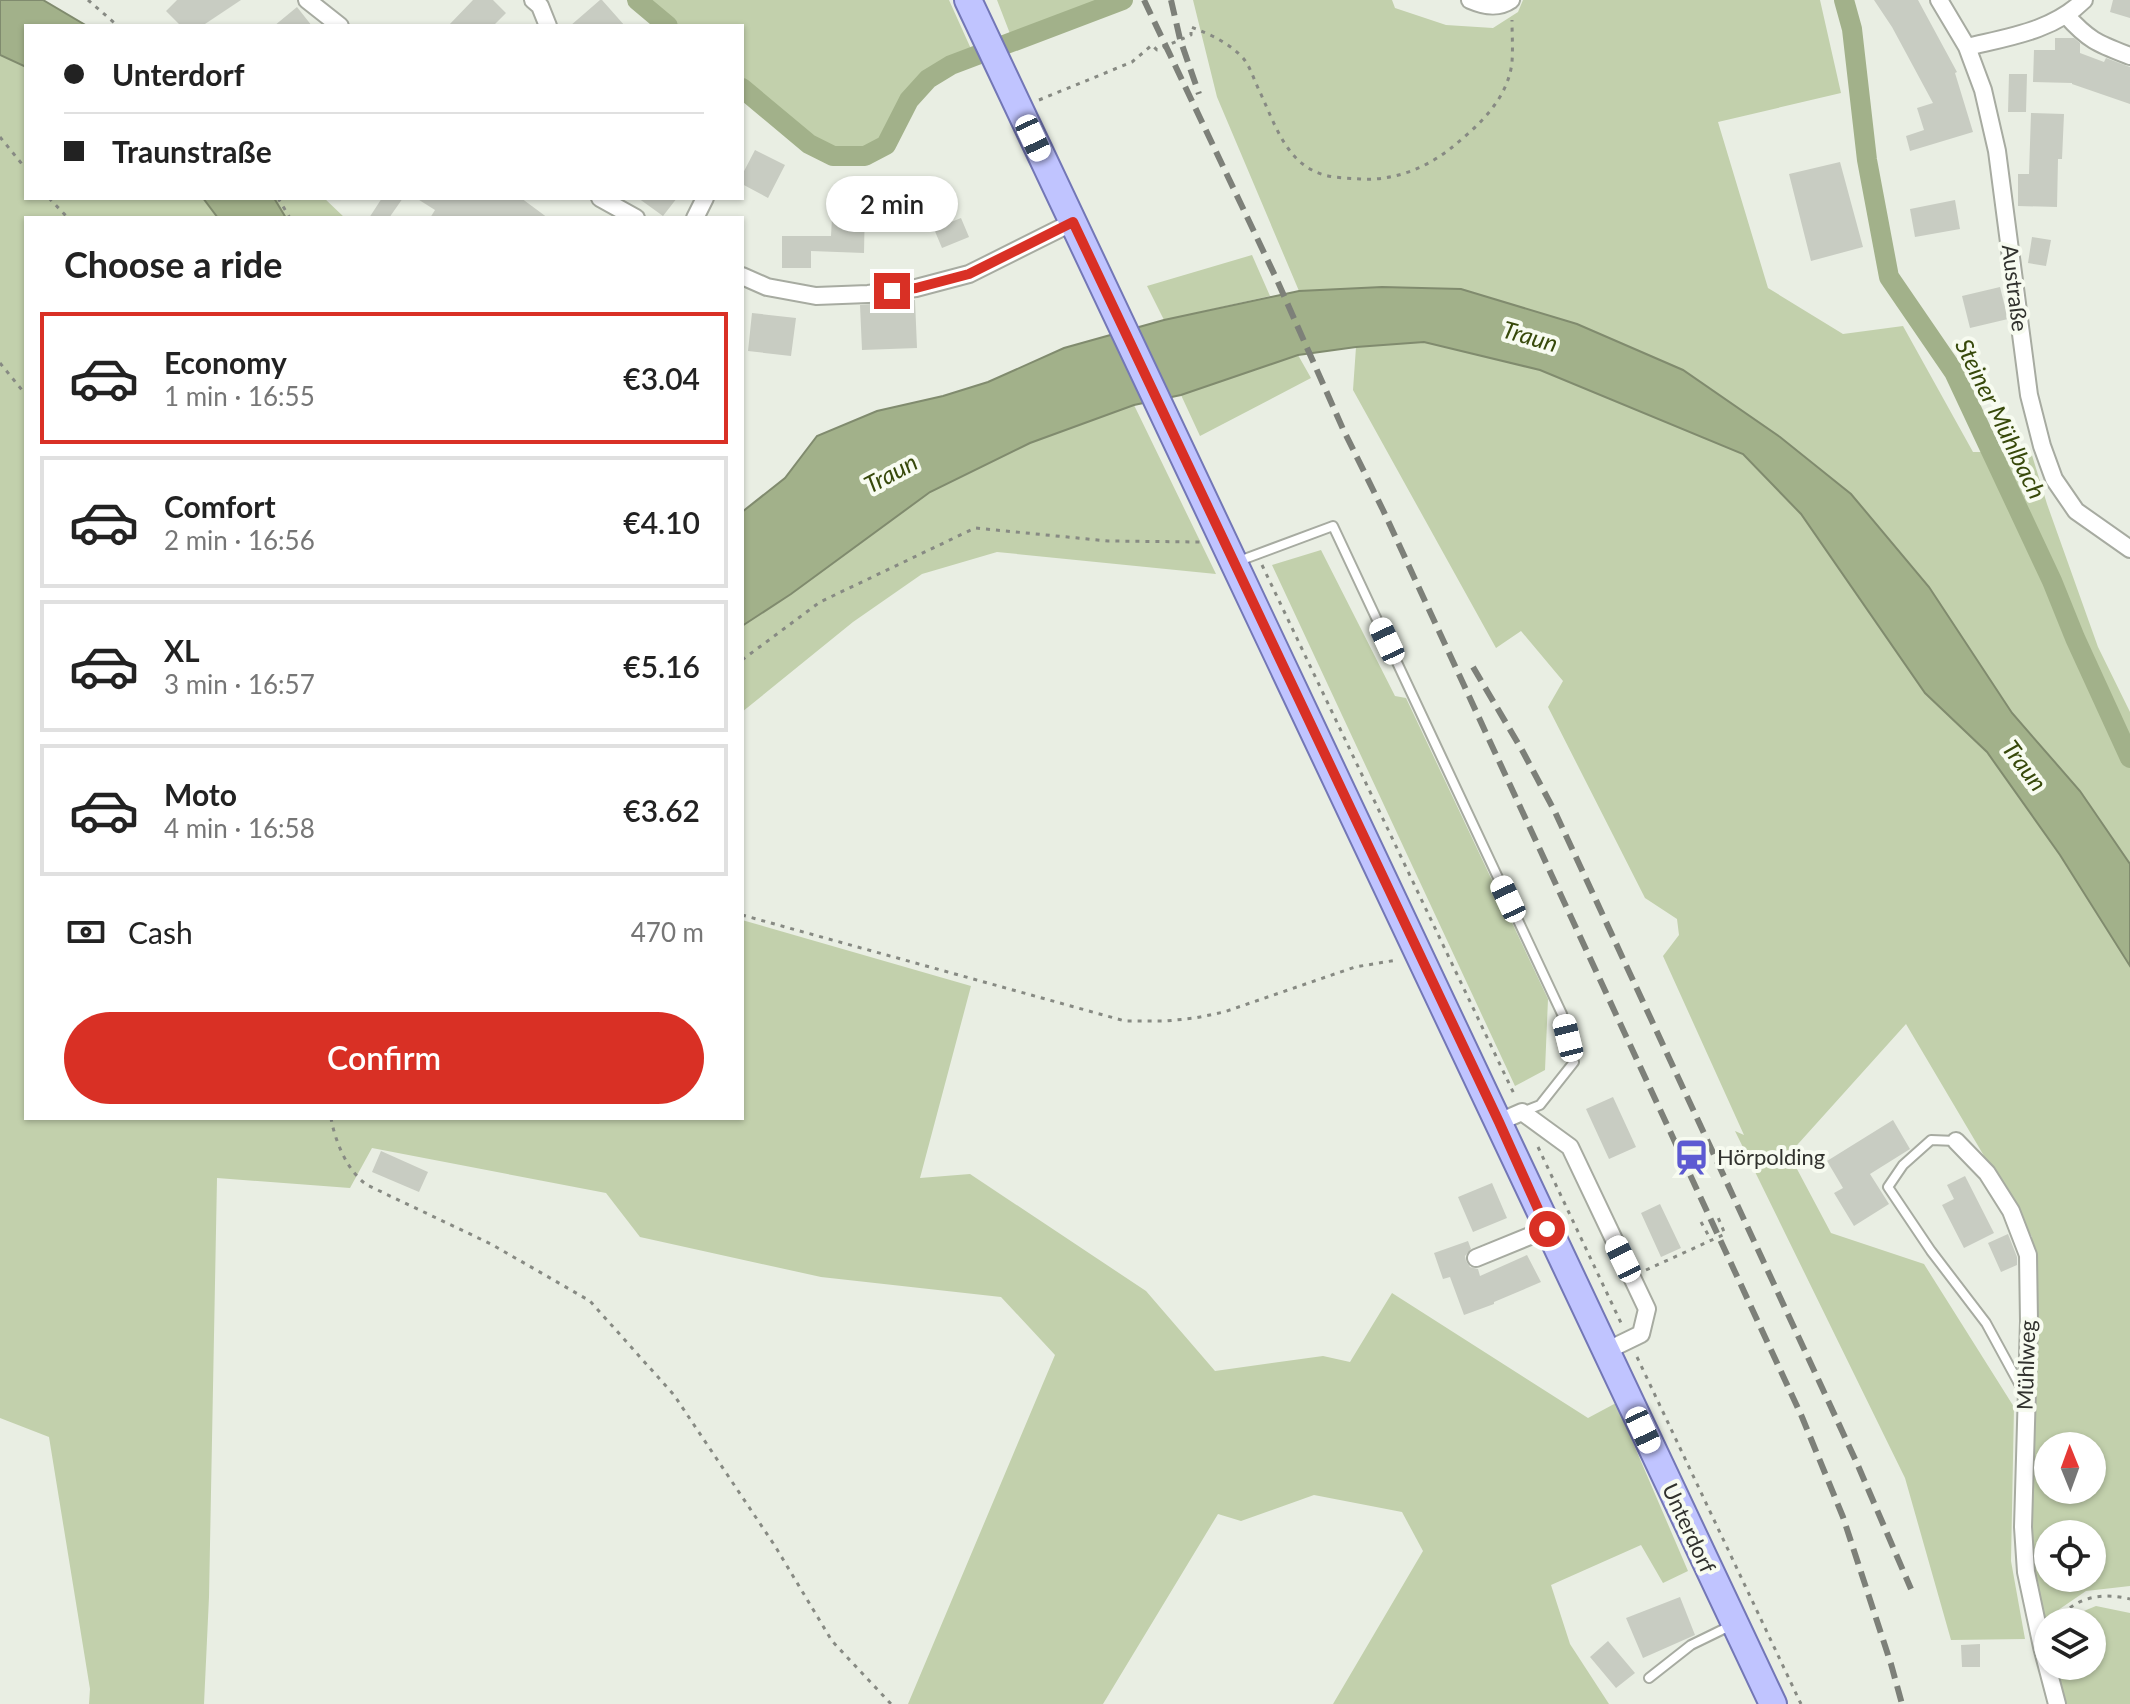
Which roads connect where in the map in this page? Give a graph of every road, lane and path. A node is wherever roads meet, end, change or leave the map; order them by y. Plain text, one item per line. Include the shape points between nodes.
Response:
1 (88, 0) edge
2 (307, 0) edge
3 (1470, 0) edge
4 (1939, 0) edge
5 (2084, 0) edge
6 (537, 2) edge
7 (970, 5) edge
8 (1511, 8) edge
9 (2066, 15) junction
10 (116, 24) edge
11 (337, 24) edge
12 (547, 24) edge
13 (1967, 47) junction
14 (2130, 56) edge
15 (1040, 100) dead end
16 (0, 137) edge
17 (24, 167) edge
18 (51, 200) edge
19 (604, 200) edge
20 (66, 216) edge
21 (632, 216) edge
22 (1073, 222) junction
23 (744, 277) edge
24 (0, 363) edge
25 (24, 393) edge
26 (2130, 549) edge
27 (1239, 553) junction
28 (744, 659) edge
29 (744, 916) edge
30 (1420, 955) junction
31 (1511, 1117) junction
32 (331, 1120) edge
33 (1956, 1141) joint
34 (1717, 1215) dead end
35 (1701, 1222) dead end
36 (1547, 1229) junction
37 (1711, 1240) junction
38 (1476, 1258) dead end
39 (1632, 1277) junction
40 (1618, 1346) junction
41 (2025, 1394) junction
42 (2130, 1599) edge
43 (2069, 1608) edge
44 (1735, 1623) junction
45 (1649, 1678) dead end
46 (891, 1704) edge
47 (1773, 1704) edge
48 (1801, 1704) edge
49 (2057, 1704) edge

1 - 10 path
2 - 11 street
3 - 8 street
4 - 13 street, Austraße
5 - 9 street
6 - 12 street
7 - 22 main road, Unterdorf
8 - 15 path via 1512,64 1499,100 1436,160 1401,175 1371,180 1312,170 1281,136 1245,60 1221,39 1191,27 1191,35 1157,50 1152,45 1132,62
9 - 13 street via 2034,30
9 - 14 street via 2083,34
13 - 26 street, Austraße via 1997,151 2029,395 2042,446 2054,479 2076,511
16 - 17 path
18 - 20 path
19 - 21 street
22 - 23 street via 969,274 916,288 816,296
22 - 27 main road, Unterdorf via 1168,422
24 - 25 path
27 - 28 path via 1180,541 1108,541 975,528 820,602
27 - 30 main road, Unterdorf
27 - 31 path
27 - 31 lane via 1333,526 1562,1014 1574,1062 1540,1105
29 - 30 path via 1125,1021 1224,1012 1355,967
30 - 31 main road, Unterdorf
31 - 36 main road, Unterdorf
31 - 39 street, Unterdorf via 1570,1147
31 - 40 path
32 - 46 path via 358,1179 491,1244 590,1301 674,1395 832,1641
33 - 41 street, Mühlweg via 1987,1173 2011,1211 2028,1255
33 - 41 lane via 1931,1140 1888,1187 1986,1323
34 - 37 path via 1725,1234
35 - 37 path
36 - 38 street
36 - 40 main road, Unterdorf
37 - 39 path
39 - 40 street, Unterdorf via 1647,1309 1641,1334
40 - 44 main road, Unterdorf
40 - 48 path
41 - 49 street, Mühlweg via 2026,1572
42 - 43 path via 2084,1599
44 - 45 lane via 1691,1645
44 - 47 main road, Unterdorf

